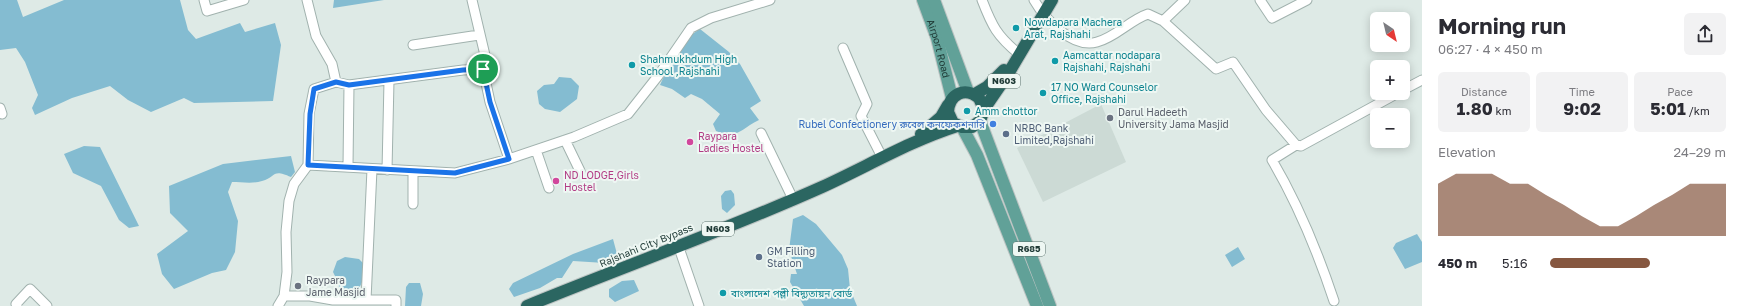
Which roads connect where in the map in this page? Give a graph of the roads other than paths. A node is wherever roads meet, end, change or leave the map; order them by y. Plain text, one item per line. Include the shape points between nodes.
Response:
1 (204, 0) edge
2 (244, 0) edge
3 (307, 0) edge
4 (472, 0) edge
5 (770, 0) edge
6 (923, 0) edge
7 (934, 0) edge
8 (982, 0) edge
9 (1034, 0) edge
10 (1052, 0) edge
11 (1185, 0) edge
12 (1260, 0) edge
13 (1307, 0) edge
14 (1043, 15) junction
15 (1163, 21) junction
16 (479, 35) junction
17 (413, 45) dead end
18 (843, 48) dead end
19 (1020, 53) junction
20 (483, 69) junction
21 (1422, 80) edge
22 (389, 81) junction
23 (336, 82) junction
24 (349, 85) junction
25 (1410, 86) edge
26 (971, 93) junction
27 (1385, 100) edge
28 (950, 101) junction
29 (984, 109) junction
30 (980, 121) junction
31 (960, 127) junction
32 (761, 133) dead end
33 (565, 140) junction
34 (905, 145) junction
35 (1296, 146) junction
36 (536, 150) junction
37 (882, 157) junction
38 (509, 159) junction
39 (308, 165) junction
40 (348, 166) junction
41 (372, 169) junction
42 (388, 170) junction
43 (413, 171) junction
44 (580, 171) dead end
45 (549, 188) dead end
46 (793, 199) junction
47 (413, 204) dead end
48 (678, 245) junction
49 (284, 296) junction
50 (366, 300) junction
51 (1334, 301) dead end
52 (17, 306) edge
53 (47, 306) edge
54 (278, 306) edge
55 (396, 306) edge
56 (527, 306) edge
57 (699, 306) edge
58 (1036, 306) edge
59 (1050, 306) edge

1 - 2 street via 207,11
3 - 23 street via 316,36 332,64
4 - 16 street
5 - 33 street via 711,18 691,28 628,114
6 - 28 main road, Airport Road via 937,38
7 - 26 main road, Airport Road
8 - 19 street via 994,29 1002,40
9 - 14 street
10 - 14 highway, N603
11 - 15 street
12 - 13 street via 1272,18
14 - 15 street via 1063,33 1077,41 1096,43 1136,18 1148,14
14 - 19 highway, N603
15 - 35 street via 1216,69 1233,62 1266,110
16 - 17 street
16 - 20 street via 488,68
18 - 37 street via 867,104 861,116
19 - 26 highway, N603 via 996,80
19 - 29 highway, N603
20 - 22 street
20 - 38 street via 490,102
21 - 25 street
22 - 24 street
22 - 42 street
23 - 24 street
23 - 39 street via 314,89 310,114
24 - 40 street
26 - 28 highway, N603 via 959,93
26 - 29 highway, N603 via 982,103
27 - 35 street via 1301,146
28 - 31 highway via 950,118
28 - 34 highway, N603 via 941,117
29 - 30 highway, N603
30 - 31 highway, N603 via 972,126
30 - 59 main road, R685
31 - 34 highway, N603 via 933,133
31 - 58 main road, R685 via 977,155
32 - 46 street
33 - 36 street
33 - 44 street
34 - 37 highway, Rajshahi City Bypass / N603
35 - 51 street via 1272,160 1288,187 1325,273
36 - 38 street
36 - 45 street
37 - 46 highway, Rajshahi City Bypass / N603
38 - 43 street via 455,173
39 - 40 street
39 - 49 street via 294,184 289,201
40 - 41 street
41 - 42 street
41 - 50 street
42 - 43 street
43 - 47 street
46 - 48 highway, Rajshahi City Bypass / N603
48 - 56 highway, Rajshahi City Bypass / N603
48 - 57 street
49 - 50 street
49 - 54 street
50 - 55 street via 396,300
52 - 53 street via 16,304 30,289

